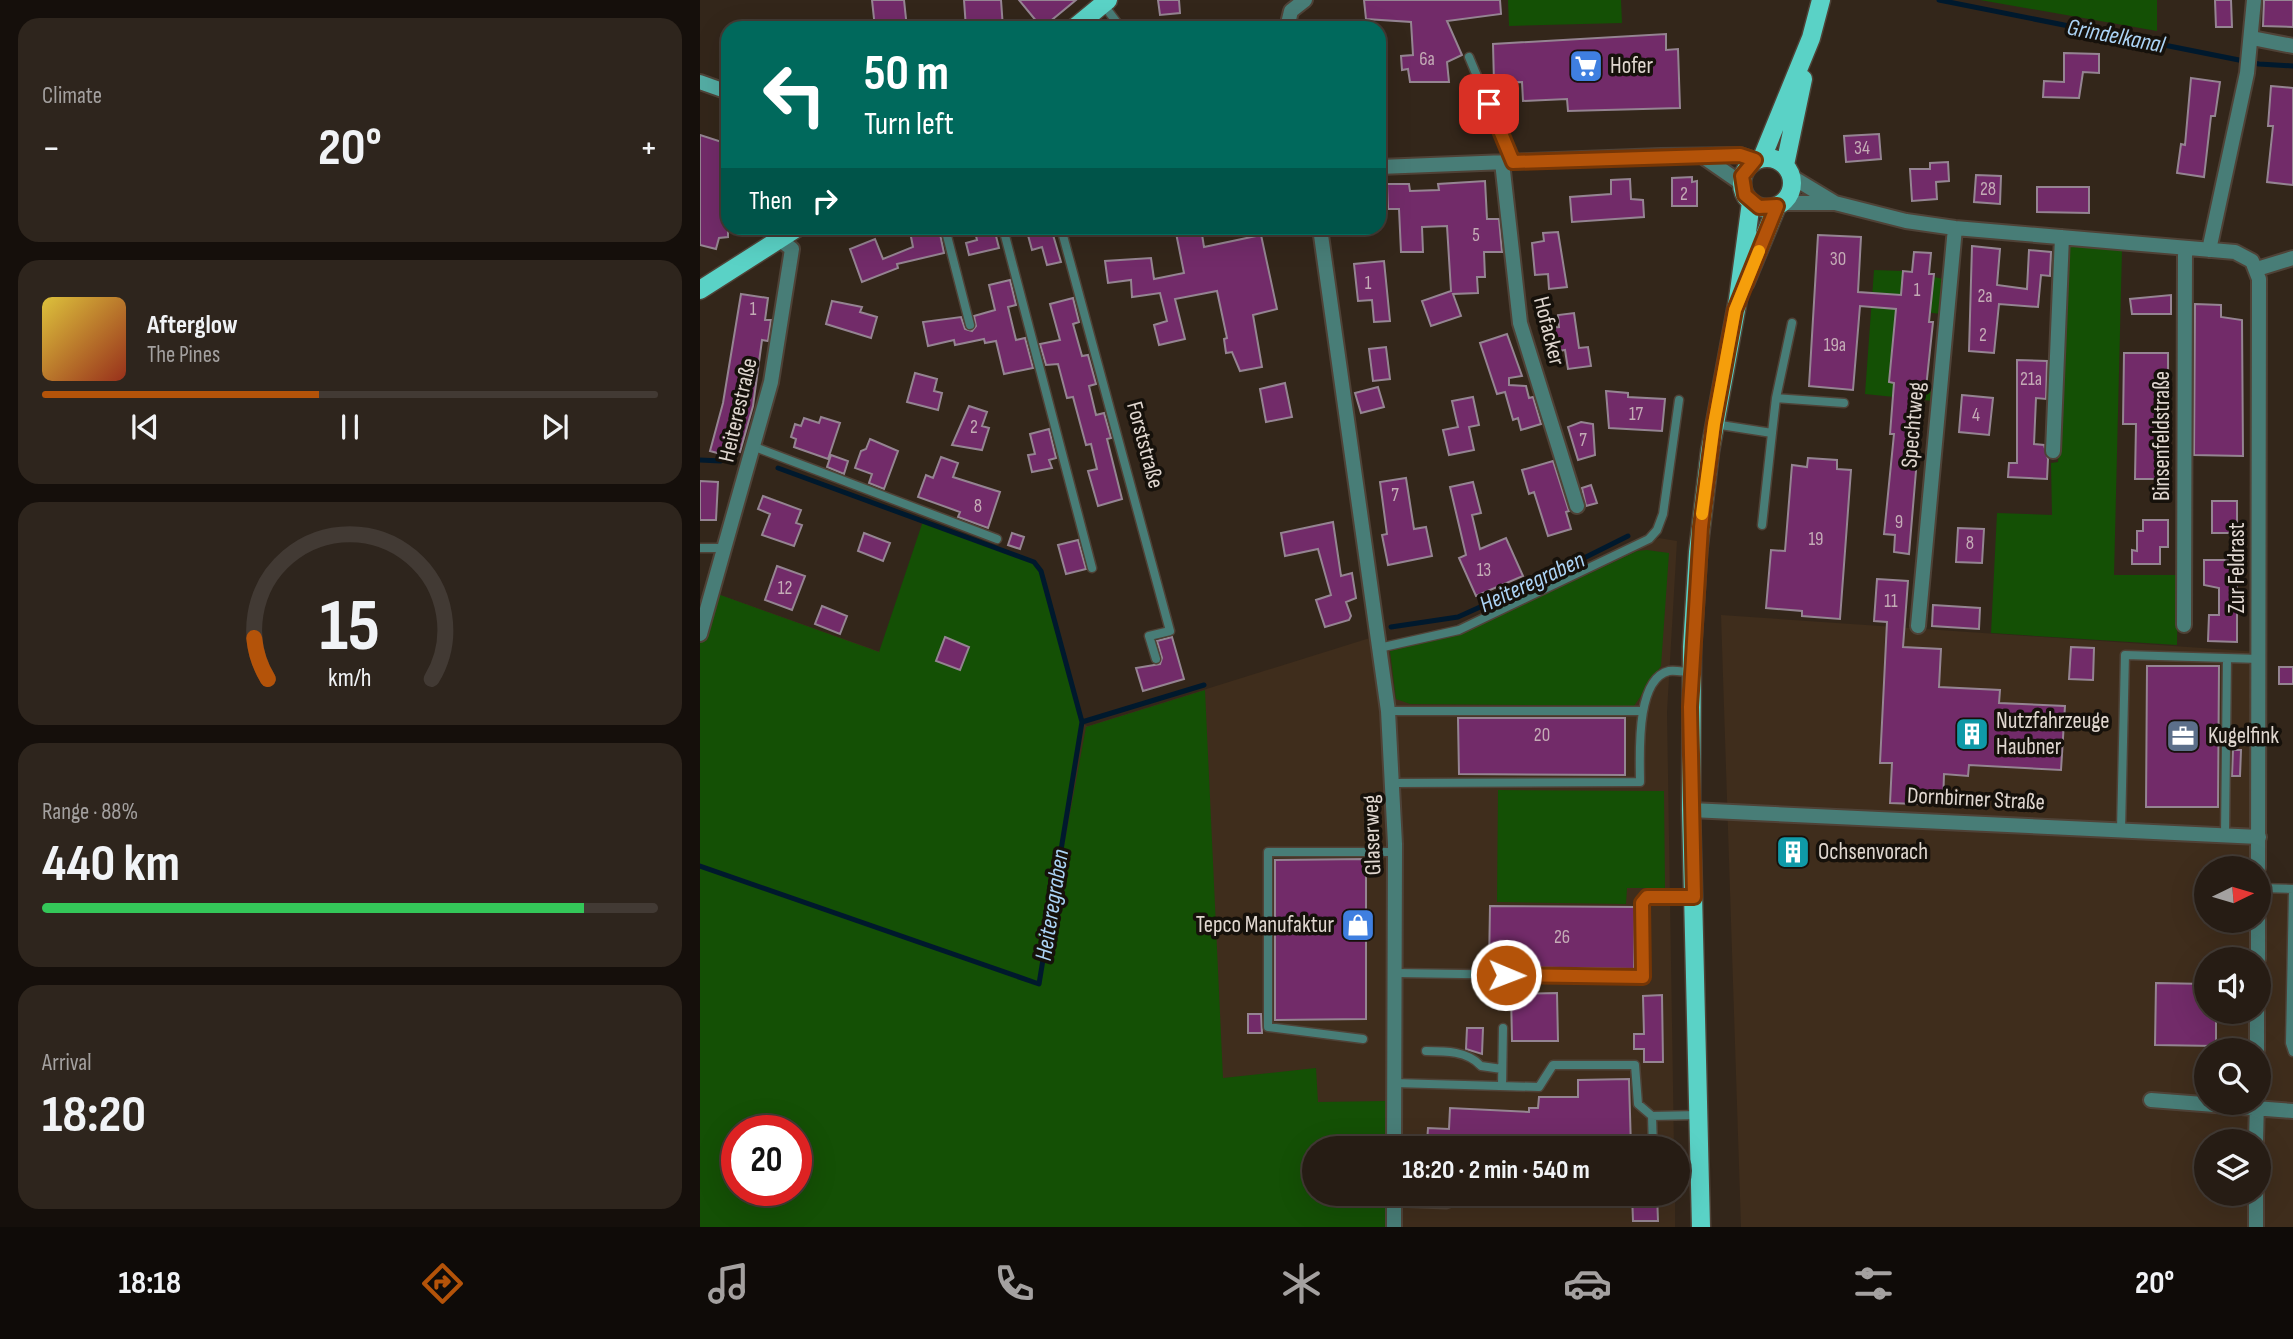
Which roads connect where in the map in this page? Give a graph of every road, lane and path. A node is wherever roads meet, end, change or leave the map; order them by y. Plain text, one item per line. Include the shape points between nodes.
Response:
1 (1305, 0) edge
2 (1821, 0) edge
3 (2254, 0) edge
4 (1106, 2) edge
5 (1083, 21) edge
6 (1117, 21) edge
7 (1289, 21) edge
8 (1811, 38) junction
9 (2251, 42) junction
10 (2293, 46) edge
11 (1469, 57) dead end
12 (700, 82) edge
13 (721, 90) edge
14 (1704, 158) junction
15 (1758, 159) junction
16 (1508, 162) junction
17 (1386, 167) edge
18 (1789, 171) junction
19 (1741, 183) junction
20 (1751, 202) junction
21 (1835, 203) junction
22 (1780, 204) junction
23 (1955, 228) junction
24 (786, 235) edge
25 (947, 235) edge
26 (1005, 235) edge
27 (1063, 235) edge
28 (1321, 235) edge
29 (2062, 237) junction
30 (779, 239) junction
31 (2185, 248) junction
32 (2209, 250) junction
33 (2293, 258) edge
34 (2257, 269) junction
35 (700, 290) edge
36 (1738, 299) junction
37 (1792, 323) dead end
38 (970, 325) dead end
39 (1776, 398) junction
40 (1679, 400) dead end
41 (1844, 403) dead end
42 (1714, 424) junction
43 (1772, 433) junction
44 (755, 447) junction
45 (2053, 451) dead end
46 (1577, 506) dead end
47 (1762, 525) dead end
48 (997, 539) dead end
49 (700, 548) edge
50 (724, 548) junction
51 (1092, 568) dead end
52 (2184, 625) dead end
53 (1919, 626) dead end
54 (700, 634) edge
55 (1379, 648) junction
56 (1156, 659) dead end
57 (2227, 659) junction
58 (2260, 659) junction
59 (1691, 672) junction
60 (1388, 711) junction
61 (1640, 711) junction
62 (1393, 783) junction
63 (1691, 810) junction
64 (2121, 830) junction
65 (2225, 835) junction
66 (2259, 837) junction
67 (1396, 852) junction
68 (2258, 856) edge
69 (2272, 888) edge
70 (2293, 889) edge
71 (1694, 897) junction
72 (1396, 973) junction
73 (1503, 1028) dead end
74 (1363, 1039) dead end
75 (1426, 1051) dead end
76 (2293, 1052) edge
77 (1502, 1069) junction
78 (1394, 1083) junction
79 (1502, 1086) junction
80 (2151, 1100) dead end
81 (2194, 1102) edge
82 (2271, 1108) edge
83 (2293, 1111) edge
84 (1698, 1115) junction
85 (1652, 1116) junction
86 (1394, 1136) edge
87 (1653, 1136) edge
88 (1394, 1206) edge
89 (2256, 1206) edge
90 (1394, 1227) edge
91 (1701, 1227) edge
92 (2256, 1227) edge

1 - 7 street via 1291,11
2 - 8 main road
3 - 9 street
4 - 5 main road
4 - 6 lane
8 - 15 main road
8 - 18 main road
9 - 10 street
9 - 32 street
11 - 16 lane
12 - 13 street
14 - 15 street via 1740,155
14 - 16 street
14 - 19 street
15 - 18 main road via 1779,160
15 - 19 main road via 1746,169
16 - 17 street
16 - 46 street, Hofacker via 1520,323
18 - 21 street
18 - 22 main road via 1789,196
19 - 20 main road
20 - 22 main road via 1759,207
20 - 36 main road
21 - 22 street
21 - 23 street
22 - 36 main road
23 - 29 street
23 - 53 street, Spechtweg
24 - 30 main road
25 - 38 lane
26 - 51 lane
27 - 56 lane, Forststraße via 1170,631 1149,636
28 - 55 street, Glaserweg
29 - 31 street
29 - 45 street
30 - 35 main road
30 - 44 street, Heiterestraße via 792,249 771,382
31 - 32 street
31 - 52 street, Binsenfeldstraße
32 - 34 street via 2246,256
33 - 34 street
34 - 58 street, Zur Feldrast
36 - 42 main road
37 - 39 lane
39 - 41 lane
39 - 43 lane
40 - 55 lane via 1663,514 1649,539 1459,630
42 - 43 lane
42 - 59 main road via 1698,552
43 - 47 lane
44 - 48 lane
44 - 50 street, Heiterestraße
49 - 50 lane
50 - 54 street, Heiterestraße
55 - 60 street, Glaserweg
57 - 58 lane
57 - 64 lane via 2125,655
57 - 65 lane
58 - 66 street, Zur Feldrast
59 - 61 lane via 1669,671 1658,677
59 - 63 main road
60 - 61 lane
60 - 62 street, Glaserweg
61 - 62 lane via 1640,782
62 - 67 street, Glaserweg
63 - 64 street, Dornbirner Straße
63 - 71 main road
64 - 65 street, Dornbirner Straße
65 - 66 street, Dornbirner Straße
66 - 68 street, Zur Feldrast
67 - 72 street, Glaserweg
67 - 74 lane via 1268,852 1269,1027
69 - 70 lane
70 - 76 lane
71 - 72 lane via 1647,897 1642,903 1643,977
71 - 84 main road
72 - 78 street, Glaserweg
73 - 77 lane
75 - 77 lane via 1448,1051 1475,1059 1481,1066
77 - 79 lane
78 - 79 lane
78 - 86 street, Glaserweg
79 - 85 lane via 1539,1087 1553,1065 1635,1065 1638,1104
80 - 81 street
82 - 83 street
84 - 85 lane
84 - 91 main road
85 - 87 lane
88 - 90 street
89 - 92 street

